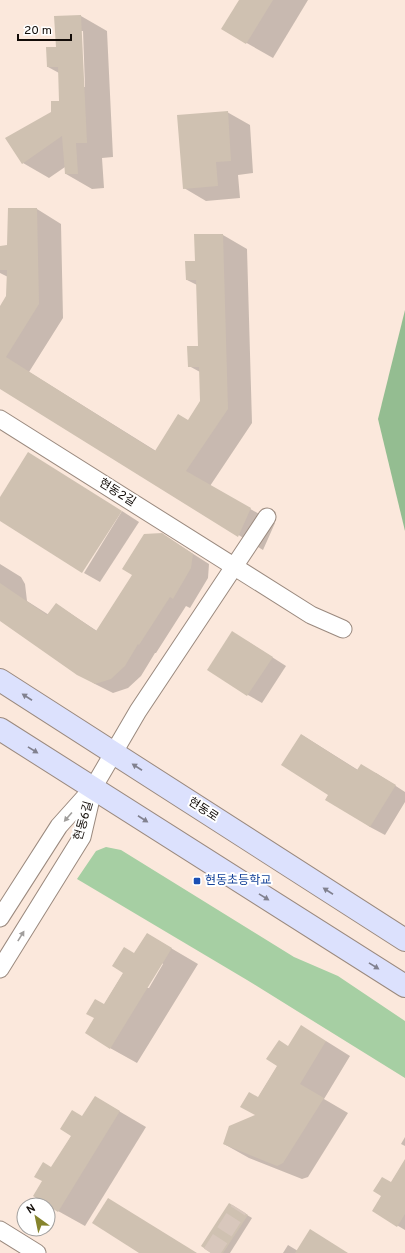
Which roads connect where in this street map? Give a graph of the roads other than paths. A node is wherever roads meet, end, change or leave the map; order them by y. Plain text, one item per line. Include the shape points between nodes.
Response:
1 (0, 419) edge
2 (267, 517) dead end
3 (235, 568) junction
4 (343, 629) dead end
5 (0, 680) edge
6 (0, 729) edge
7 (113, 752) junction
8 (93, 788) junction
9 (0, 918) edge
10 (405, 940) edge
11 (0, 969) edge
12 (405, 986) edge
13 (0, 1230) edge
14 (37, 1253) edge

1 - 3 street, 현동2길
2 - 3 street
3 - 4 street, 현동2길 via 311,614
3 - 7 street
7 -> 5 main road, 현동로
6 -> 8 main road
7 - 8 street
10 -> 7 main road, 현동로
8 -> 9 street, 현동6길 via 59,826
11 -> 8 street, 현동6길 via 82,837
8 -> 12 main road
13 - 14 street

